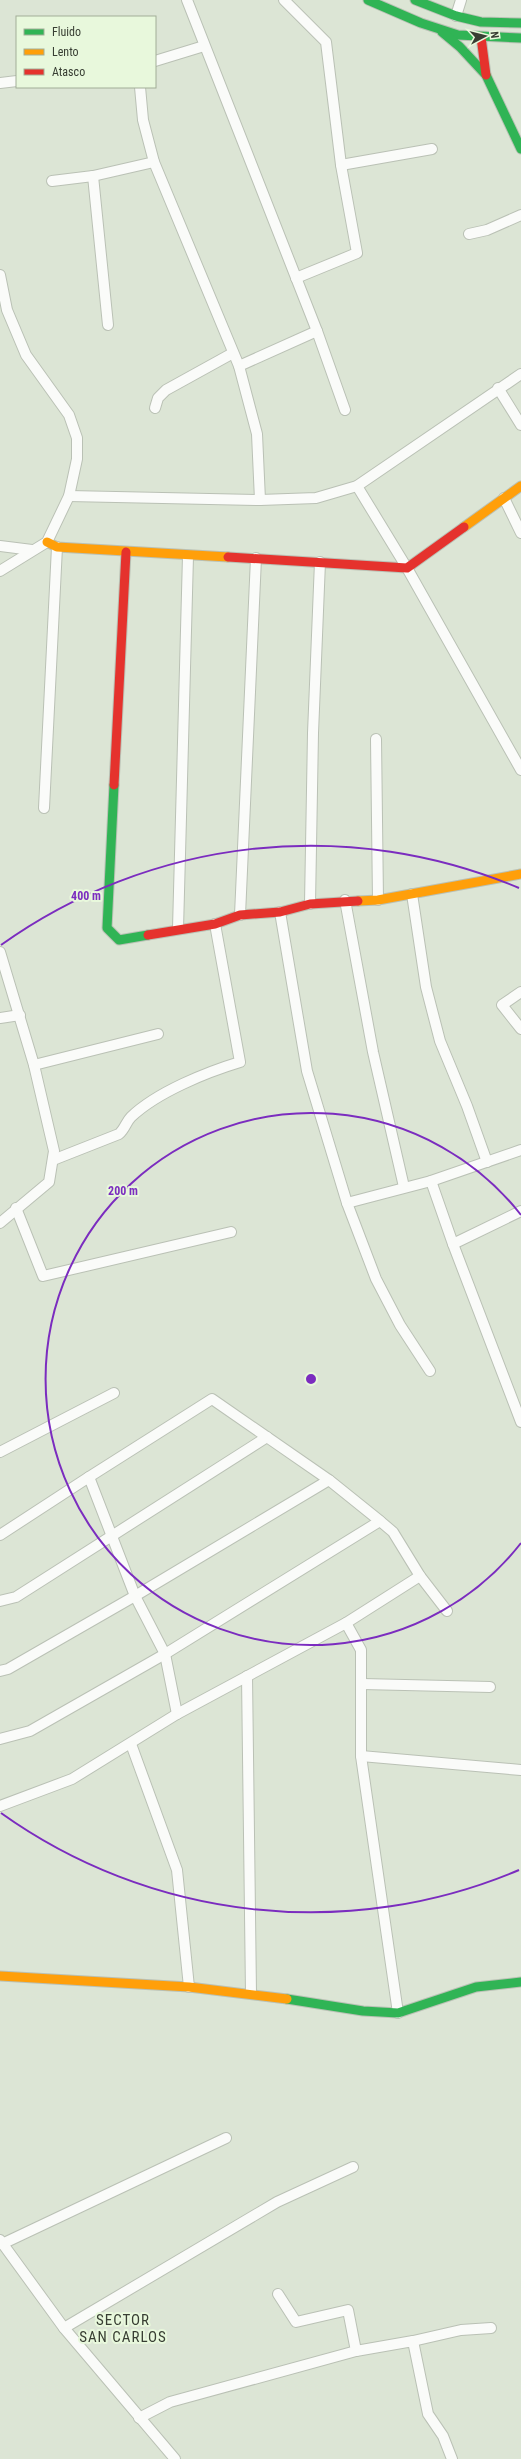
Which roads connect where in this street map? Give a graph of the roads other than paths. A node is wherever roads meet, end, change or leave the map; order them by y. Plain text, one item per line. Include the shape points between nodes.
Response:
1 (187, 0) edge
2 (284, 0) edge
3 (368, 0) edge
4 (415, 0) edge
5 (461, 0) edge
6 (456, 16) junction
7 (521, 23) edge
8 (436, 28) junction
9 (481, 37) junction
10 (521, 38) edge
11 (204, 46) junction
12 (156, 61) edge
13 (486, 75) junction
14 (16, 81) edge
15 (0, 83) edge
16 (140, 88) edge
17 (432, 149) dead end
18 (521, 149) edge
19 (154, 162) junction
20 (341, 166) junction
21 (93, 176) junction
22 (52, 181) dead end
23 (521, 215) edge
24 (469, 234) dead end
25 (0, 275) edge
26 (296, 278) junction
27 (108, 325) dead end
28 (317, 331) junction
29 (233, 353) junction
30 (239, 366) junction
31 (521, 374) edge
32 (498, 388) junction
33 (155, 408) dead end
34 (345, 410) dead end
35 (521, 425) edge
36 (357, 486) junction
37 (521, 486) edge
38 (69, 496) junction
39 (504, 498) junction
40 (260, 500) junction
41 (521, 533) edge
42 (47, 542) junction
43 (0, 546) edge
44 (57, 547) junction
45 (32, 550) junction
46 (126, 552) junction
47 (188, 556) junction
48 (256, 558) junction
49 (320, 562) junction
50 (407, 568) junction
51 (0, 571) edge
52 (376, 739) dead end
53 (521, 770) edge
54 (44, 808) dead end
55 (521, 874) edge
56 (412, 894) junction
57 (345, 900) junction
58 (378, 900) junction
59 (310, 904) junction
60 (280, 912) junction
61 (240, 915) junction
62 (216, 924) junction
63 (178, 929) junction
64 (0, 952) edge
65 (521, 992) edge
66 (20, 1015) junction
67 (0, 1018) edge
68 (521, 1029) edge
69 (158, 1034) dead end
70 (34, 1065) junction
71 (521, 1150) edge
72 (53, 1160) junction
73 (487, 1162) junction
74 (431, 1180) junction
75 (404, 1187) junction
76 (347, 1203) junction
77 (16, 1208) junction
78 (521, 1211) edge
79 (0, 1223) edge
80 (231, 1232) dead end
81 (453, 1244) junction
82 (430, 1371) dead end
83 (114, 1393) dead end
84 (521, 1422) edge
85 (267, 1437) junction
86 (0, 1452) edge
87 (89, 1477) junction
88 (328, 1480) junction
89 (380, 1521) junction
90 (0, 1535) edge
91 (111, 1537) junction
92 (420, 1576) junction
93 (135, 1596) junction
94 (0, 1601) edge
95 (447, 1611) dead end
96 (346, 1623) junction
97 (165, 1654) junction
98 (0, 1671) edge
99 (247, 1676) junction
100 (362, 1684) junction
101 (490, 1687) dead end
102 (177, 1714) junction
103 (0, 1739) edge
104 (131, 1744) junction
105 (361, 1756) junction
106 (521, 1770) edge
107 (0, 1806) edge
108 (0, 1976) edge
109 (521, 1982) edge
110 (189, 1987) junction
111 (251, 1993) junction
112 (398, 2013) junction
113 (226, 2138) dead end
114 (353, 2167) dead end
115 (1, 2242) edge
116 (278, 2294) dead end
117 (64, 2328) junction
118 (491, 2328) dead end
119 (413, 2341) junction
120 (356, 2351) junction
121 (139, 2418) junction
122 (175, 2459) edge
123 (452, 2459) edge

1 - 11 street
2 - 20 street via 326,42
3 - 8 street
4 - 6 street
5 - 6 street
6 - 7 street via 481,22
8 - 9 street via 458,35
8 - 13 street via 460,47
9 - 10 street
9 - 13 street
11 - 12 street
11 - 26 street
13 - 18 street
14 - 15 street
16 - 19 street via 143,120
17 - 20 street
19 - 21 street
19 - 29 street
20 - 26 street via 357,253
21 - 22 street
21 - 27 street
23 - 24 street via 487,230
25 - 38 street via 7,310 26,355 69,415 77,438 77,459
26 - 28 street
28 - 30 street
28 - 34 street
29 - 30 street
29 - 33 street via 166,390 158,398
30 - 40 street via 257,434
31 - 32 street
32 - 35 street
32 - 36 street
36 - 40 street via 316,498
36 - 50 street
37 - 39 street
38 - 40 street
38 - 42 street
39 - 41 street
39 - 50 street
42 - 44 street
42 - 45 street
43 - 45 street
44 - 46 street
44 - 54 street
45 - 51 street
46 - 47 street
46 - 63 street via 107,928 119,940
47 - 48 street
47 - 63 street
48 - 49 street
48 - 61 street
49 - 50 street
49 - 59 street
50 - 53 street
52 - 58 street
55 - 56 street
56 - 58 street
56 - 73 street via 426,987 440,1041
57 - 58 street
57 - 59 street
57 - 75 street via 373,1052
59 - 60 street
60 - 61 street
60 - 76 street via 307,1071
61 - 62 street
62 - 63 street
62 - 72 street via 240,1062 201,1074 158,1098 130,1118 126,1129 119,1134
64 - 66 street
65 - 68 street via 502,1005
66 - 67 street
66 - 70 street
69 - 70 street
70 - 72 street via 54,1151
71 - 73 street
72 - 77 street via 49,1182
73 - 74 street
74 - 75 street
74 - 81 street
75 - 76 street
76 - 82 street via 376,1279 400,1325
77 - 79 street
77 - 80 street via 43,1276
78 - 81 street
81 - 84 street
83 - 86 street
85 - 87 street via 212,1398
85 - 88 street
85 - 91 street
87 - 90 street
87 - 91 street
88 - 89 street
88 - 93 street
89 - 92 street via 393,1532
89 - 97 street
91 - 93 street
91 - 94 street via 16,1597
92 - 95 street
92 - 96 street
93 - 97 street
93 - 98 street via 8,1669
96 - 99 street
96 - 100 street via 361,1650
97 - 102 street
97 - 103 street via 30,1731
99 - 102 street
99 - 111 street
100 - 101 street
100 - 105 street via 359,1702
102 - 104 street
104 - 107 street via 72,1779
104 - 110 street via 177,1870
105 - 106 street
105 - 112 street
108 - 110 street
109 - 112 street via 476,1987
110 - 111 street
111 - 112 street via 363,2011
113 - 115 street
114 - 117 street via 277,2202
115 - 117 street
116 - 120 street via 296,2322 348,2310
117 - 121 street
118 - 119 street via 461,2330
119 - 120 street
119 - 123 street via 428,2414 443,2436
120 - 121 street via 170,2402
121 - 122 street

